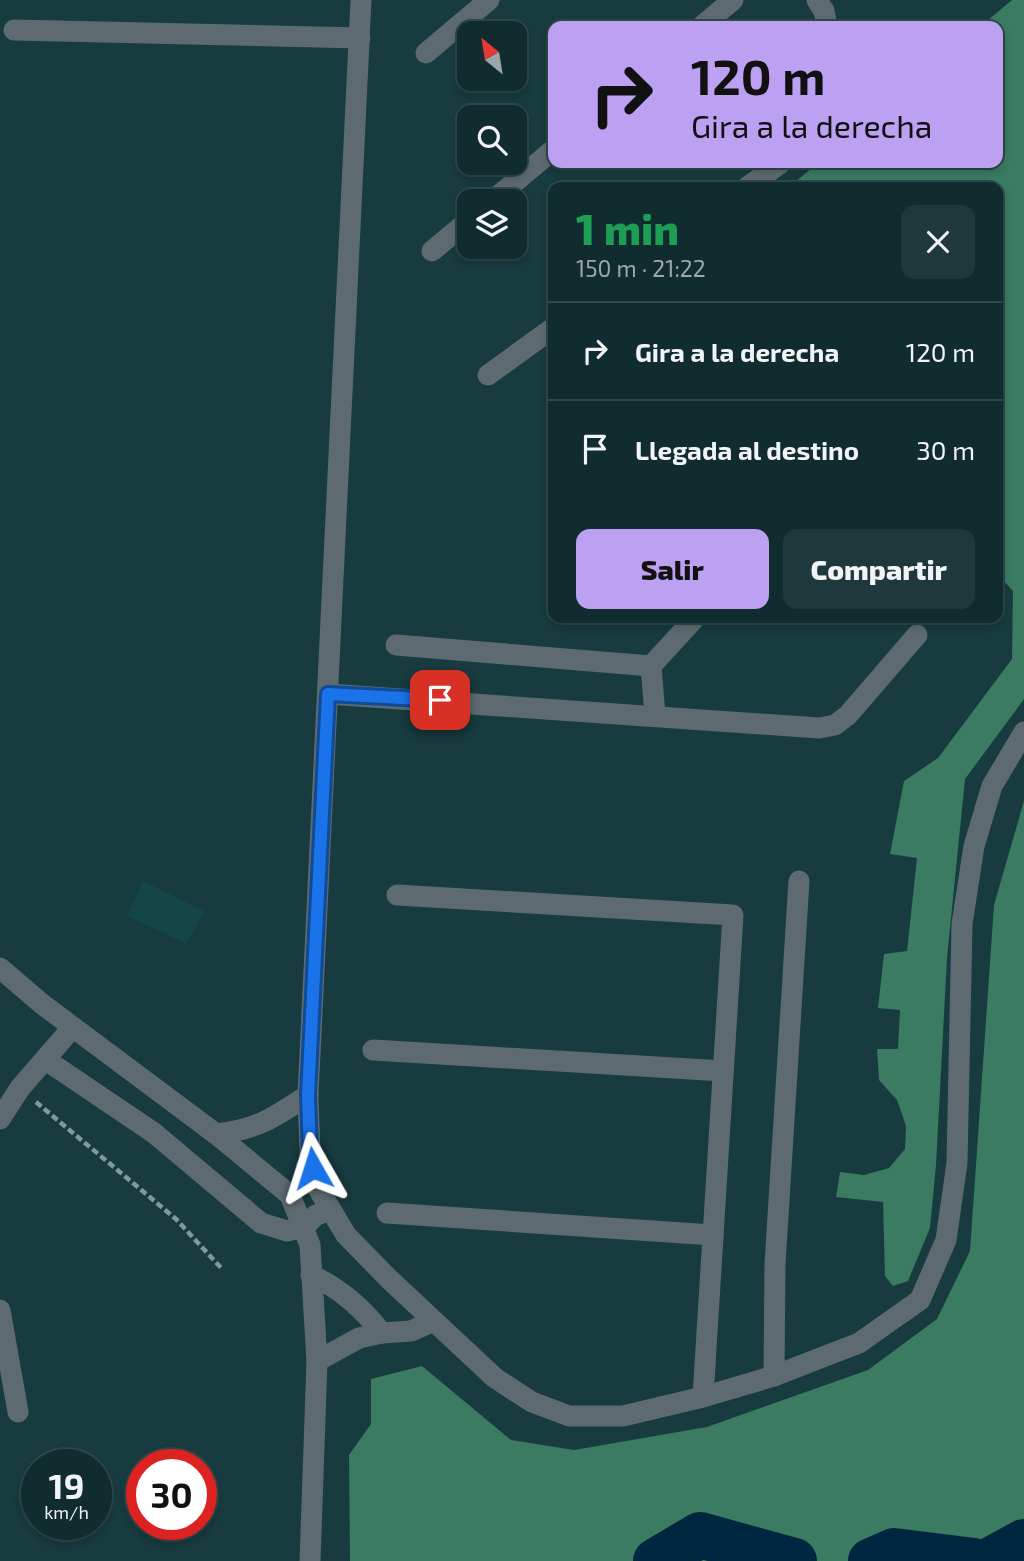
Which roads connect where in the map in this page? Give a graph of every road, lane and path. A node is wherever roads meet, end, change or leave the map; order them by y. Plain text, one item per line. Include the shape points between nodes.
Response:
1 (361, 0) edge
2 (489, 0) edge
3 (733, 0) edge
4 (817, 0) edge
5 (708, 21) edge
6 (826, 21) edge
7 (14, 30) dead end
8 (360, 38) junction
9 (426, 53) dead end
10 (548, 154) edge
11 (774, 168) edge
12 (754, 182) edge
13 (506, 189) edge
14 (457, 230) edge
15 (432, 251) dead end
16 (548, 332) edge
17 (488, 375) dead end
18 (690, 623) edge
19 (918, 635) dead end
20 (396, 645) dead end
21 (651, 666) junction
22 (328, 694) junction
23 (654, 715) junction
24 (1024, 732) edge
25 (799, 881) dead end
26 (397, 895) dead end
27 (0, 968) edge
28 (73, 1027) junction
29 (373, 1050) dead end
30 (46, 1060) junction
31 (723, 1071) junction
32 (20, 1088) junction
33 (308, 1095) junction
34 (0, 1119) edge
35 (216, 1134) junction
36 (331, 1210) junction
37 (387, 1213) dead end
38 (304, 1227) junction
39 (713, 1235) junction
40 (223, 1270) dead end
41 (312, 1275) junction
42 (0, 1310) edge
43 (434, 1321) junction
44 (382, 1333) junction
45 (317, 1361) junction
46 (774, 1376) junction
47 (703, 1397) junction
48 (18, 1412) dead end
49 (310, 1561) edge

1 - 8 street
2 - 9 street
3 - 5 street
4 - 6 street
7 - 8 street
8 - 22 street
10 - 13 street
11 - 12 street
14 - 15 street
16 - 17 street
18 - 21 street
19 - 23 street via 835,725 819,728
20 - 21 street
21 - 23 street
22 - 23 street
22 - 33 street
24 - 46 street via 992,786 974,846 962,924 957,1163 946,1240 920,1300 859,1343
25 - 46 street via 775,1264
26 - 31 street via 733,915
27 - 28 street
28 - 30 street
28 - 35 street
29 - 31 street
30 - 32 street
30 - 38 street via 154,1133 261,1223 286,1231
31 - 39 street
32 - 34 street
32 - 40 path via 176,1219
33 - 35 street via 269,1122
33 - 36 street via 316,1185
35 - 38 street via 290,1195
36 - 38 street via 316,1214
36 - 43 street via 346,1235
37 - 39 street
38 - 41 street
39 - 47 street
41 - 44 street via 366,1312
41 - 45 street
42 - 48 street
43 - 44 street via 411,1331
43 - 47 street via 495,1378 532,1402 569,1416 623,1416
44 - 45 street via 359,1338
45 - 49 street
46 - 47 street

